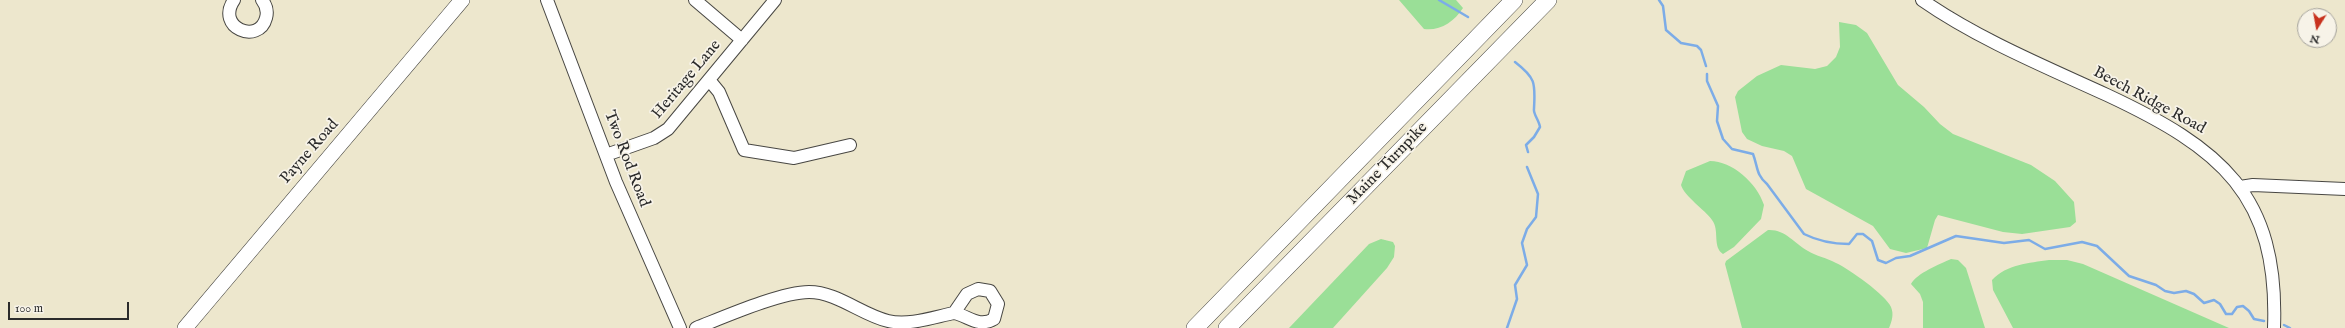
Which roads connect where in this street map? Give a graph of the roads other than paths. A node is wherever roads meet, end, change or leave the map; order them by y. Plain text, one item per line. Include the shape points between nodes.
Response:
1 (234, 0) edge
2 (262, 0) edge
3 (462, 0) edge
4 (548, 0) edge
5 (695, 0) edge
6 (775, 0) edge
7 (1514, 0) edge
8 (1548, 0) edge
9 (1922, 0) edge
10 (742, 40) junction
11 (710, 81) junction
12 (850, 145) dead end
13 (606, 155) junction
14 (2240, 188) junction
15 (2345, 189) edge
16 (954, 313) dead end
17 (185, 328) edge
18 (680, 328) edge
19 (696, 328) edge
20 (1195, 328) edge
21 (1228, 328) edge
22 (2274, 328) edge

1 - 2 street via 230,8 231,20 236,27 247,32 255,30 265,22 266,9
3 - 17 main road, Payne Road
4 - 13 street, Two Rod Road
5 - 10 street
6 - 10 street, Heritage Lane
7 - 20 highway, Maine Turnpike
8 - 21 highway, Maine Turnpike
9 - 14 street, Beech Ridge Road via 1948,17 2165,125 2206,150
10 - 11 street, Heritage Lane
11 - 12 street via 719,92 744,150 794,158
11 - 13 street, Heritage Lane via 664,132
13 - 18 street, Two Rod Road
14 - 15 street via 2254,185
14 - 22 street, Beech Ridge Road via 2259,223 2270,255 2274,290
16 - 19 street via 913,322 894,322 878,318 822,294 810,292 782,297

